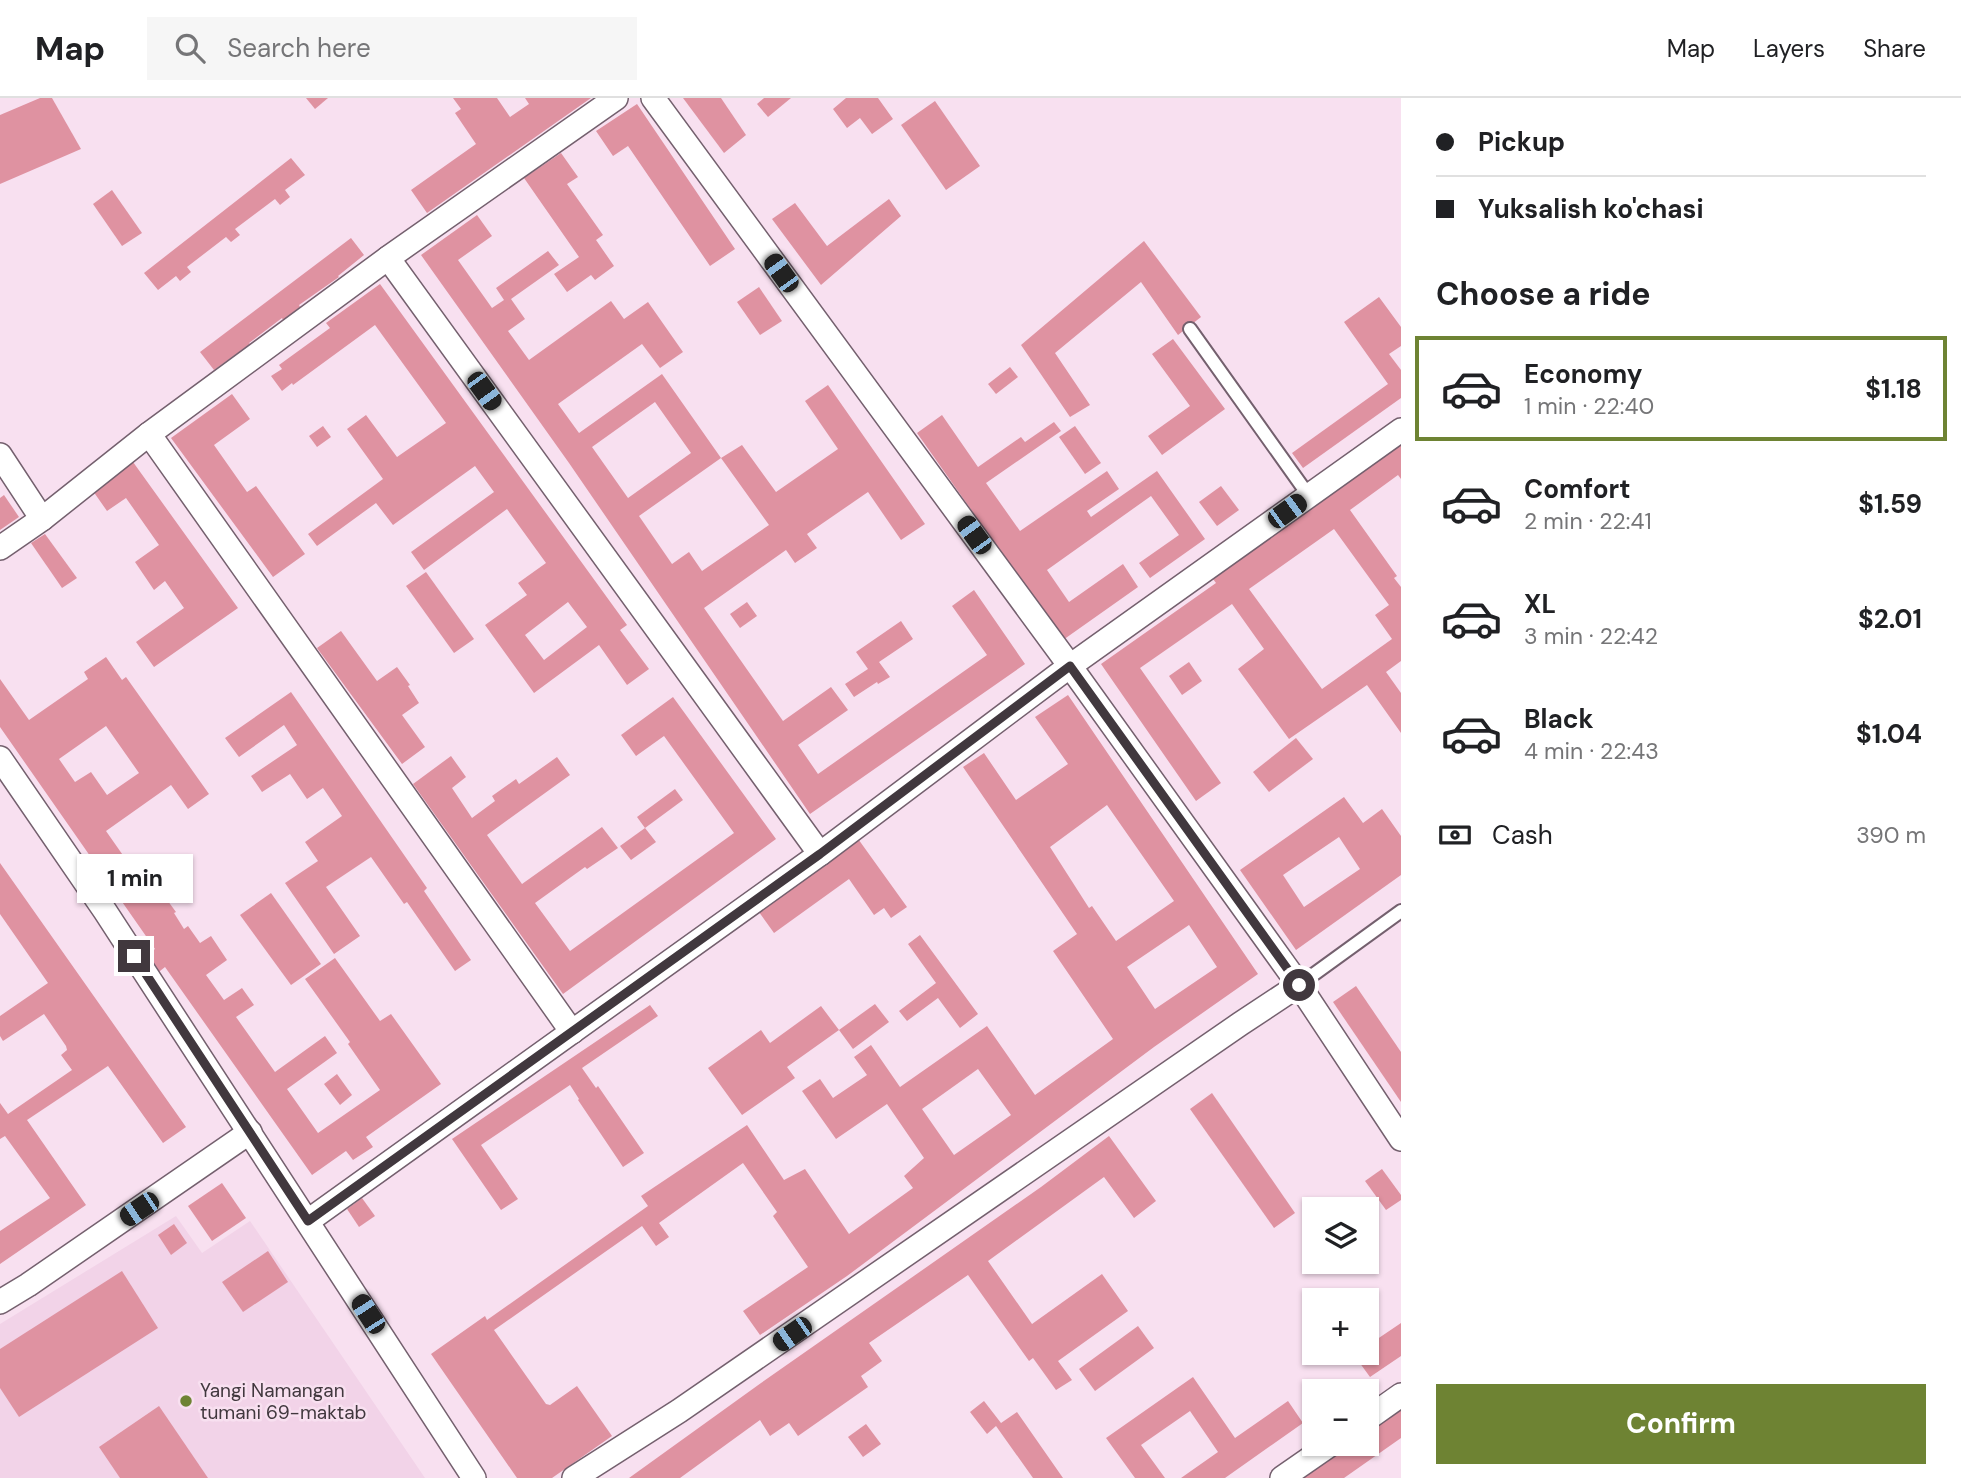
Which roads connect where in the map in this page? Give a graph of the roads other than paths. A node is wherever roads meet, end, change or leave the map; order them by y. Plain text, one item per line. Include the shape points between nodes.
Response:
1 (616, 98) edge
2 (653, 98) edge
3 (388, 258) junction
4 (1190, 329) dead end
5 (1401, 430) edge
6 (149, 435) junction
7 (0, 455) edge
8 (1309, 496) junction
9 (42, 519) junction
10 (0, 548) edge
11 (1070, 666) junction
12 (0, 758) edge
13 (820, 854) junction
14 (1401, 911) edge
15 (1299, 985) junction
16 (572, 1032) junction
17 (250, 1132) junction
18 (1401, 1139) edge
19 (308, 1221) junction
20 (0, 1302) edge
21 (1401, 1395) edge
22 (1379, 1411) edge
23 (1314, 1456) edge
24 (474, 1478) edge
25 (574, 1478) edge
26 (1282, 1478) edge

1 - 3 street
2 - 11 street
3 - 6 street
3 - 13 street
4 - 8 lane
5 - 8 street
6 - 9 street
6 - 16 street
7 - 9 street
8 - 11 street
9 - 10 street
11 - 13 street
11 - 15 street
12 - 17 street
13 - 16 street
14 - 15 lane
15 - 18 street
15 - 25 street via 679,1411
16 - 19 street
17 - 19 street
17 - 20 street
19 - 24 street
21 - 22 street
23 - 26 street

